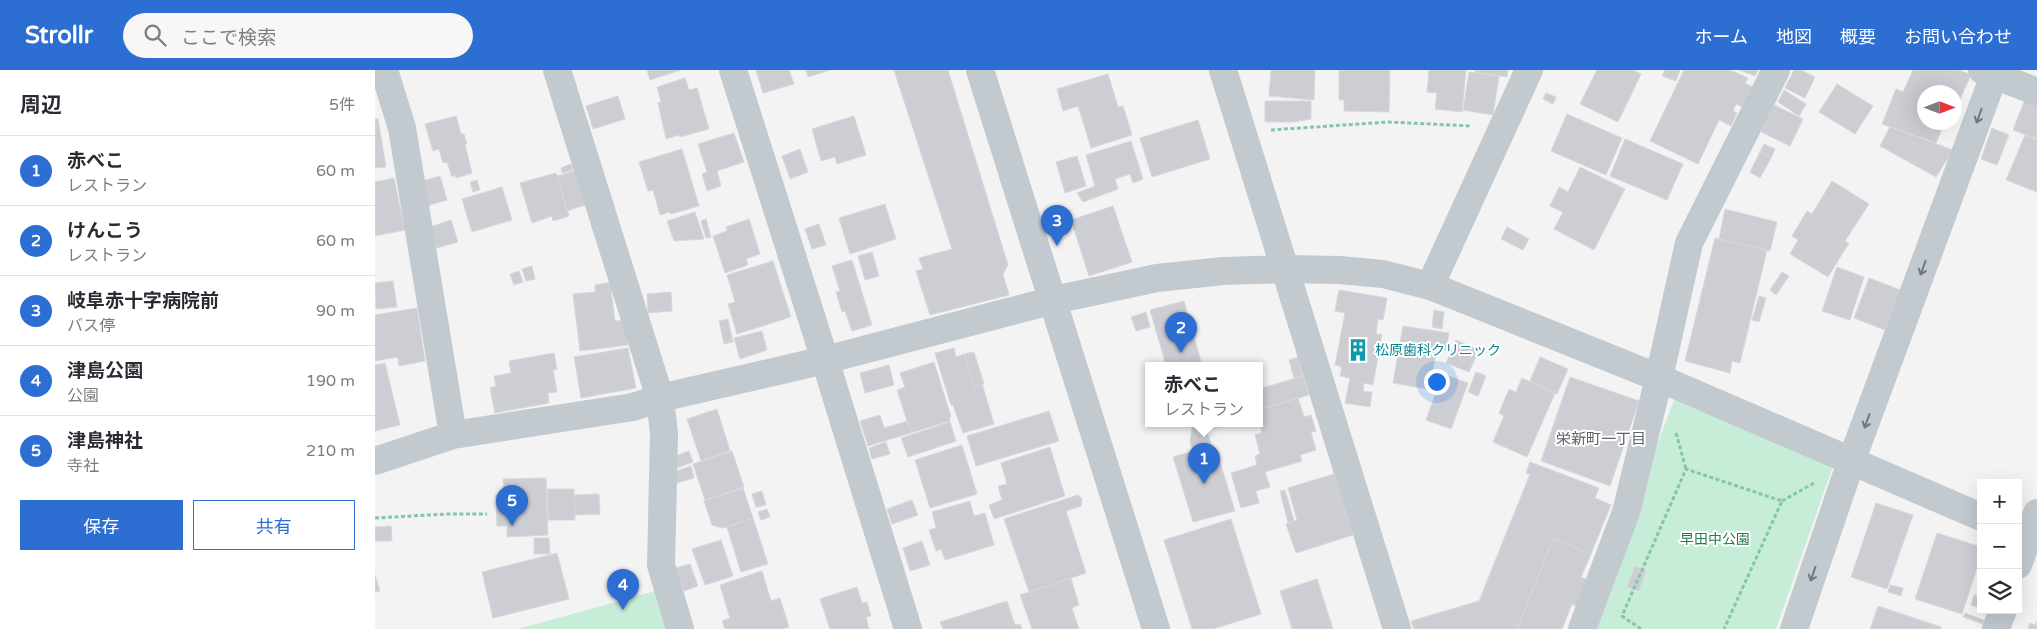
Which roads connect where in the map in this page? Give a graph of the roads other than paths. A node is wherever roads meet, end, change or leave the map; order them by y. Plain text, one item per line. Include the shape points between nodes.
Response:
1 (384, 70) edge
2 (557, 70) edge
3 (733, 70) edge
4 (980, 70) edge
5 (1223, 70) edge
6 (1529, 70) edge
7 (1776, 70) edge
8 (1990, 72) edge
9 (2037, 92) edge
10 (1286, 269) junction
11 (1430, 286) junction
12 (1054, 300) junction
13 (825, 360) junction
14 (1659, 378) junction
15 (660, 398) junction
16 (453, 435) junction
17 (375, 461) edge
18 (1851, 462) junction
19 (1977, 515) edge
20 (2030, 531) edge
21 (2022, 554) edge
22 (2002, 614) edge
23 (680, 629) edge
24 (908, 629) edge
25 (1156, 629) edge
26 (1397, 629) edge
27 (1582, 629) edge
28 (1794, 629) edge
29 (1996, 629) edge

1 - 16 street via 402,128
2 - 15 street
3 - 13 street
4 - 12 street
5 - 10 street
6 - 11 street
7 - 14 street via 1689,243
8 - 9 street
8 -> 18 street
10 - 11 street via 1383,274
10 - 12 street via 1157,278
10 - 26 street
11 - 14 street
12 - 13 street
12 - 25 street
13 - 15 street
13 - 24 street
14 - 18 street
14 - 27 street via 1626,512
15 - 16 street via 633,407
15 - 23 street via 664,434 661,565
16 - 17 street
18 - 19 street
18 -> 28 street
20 - 21 street
22 - 29 street

